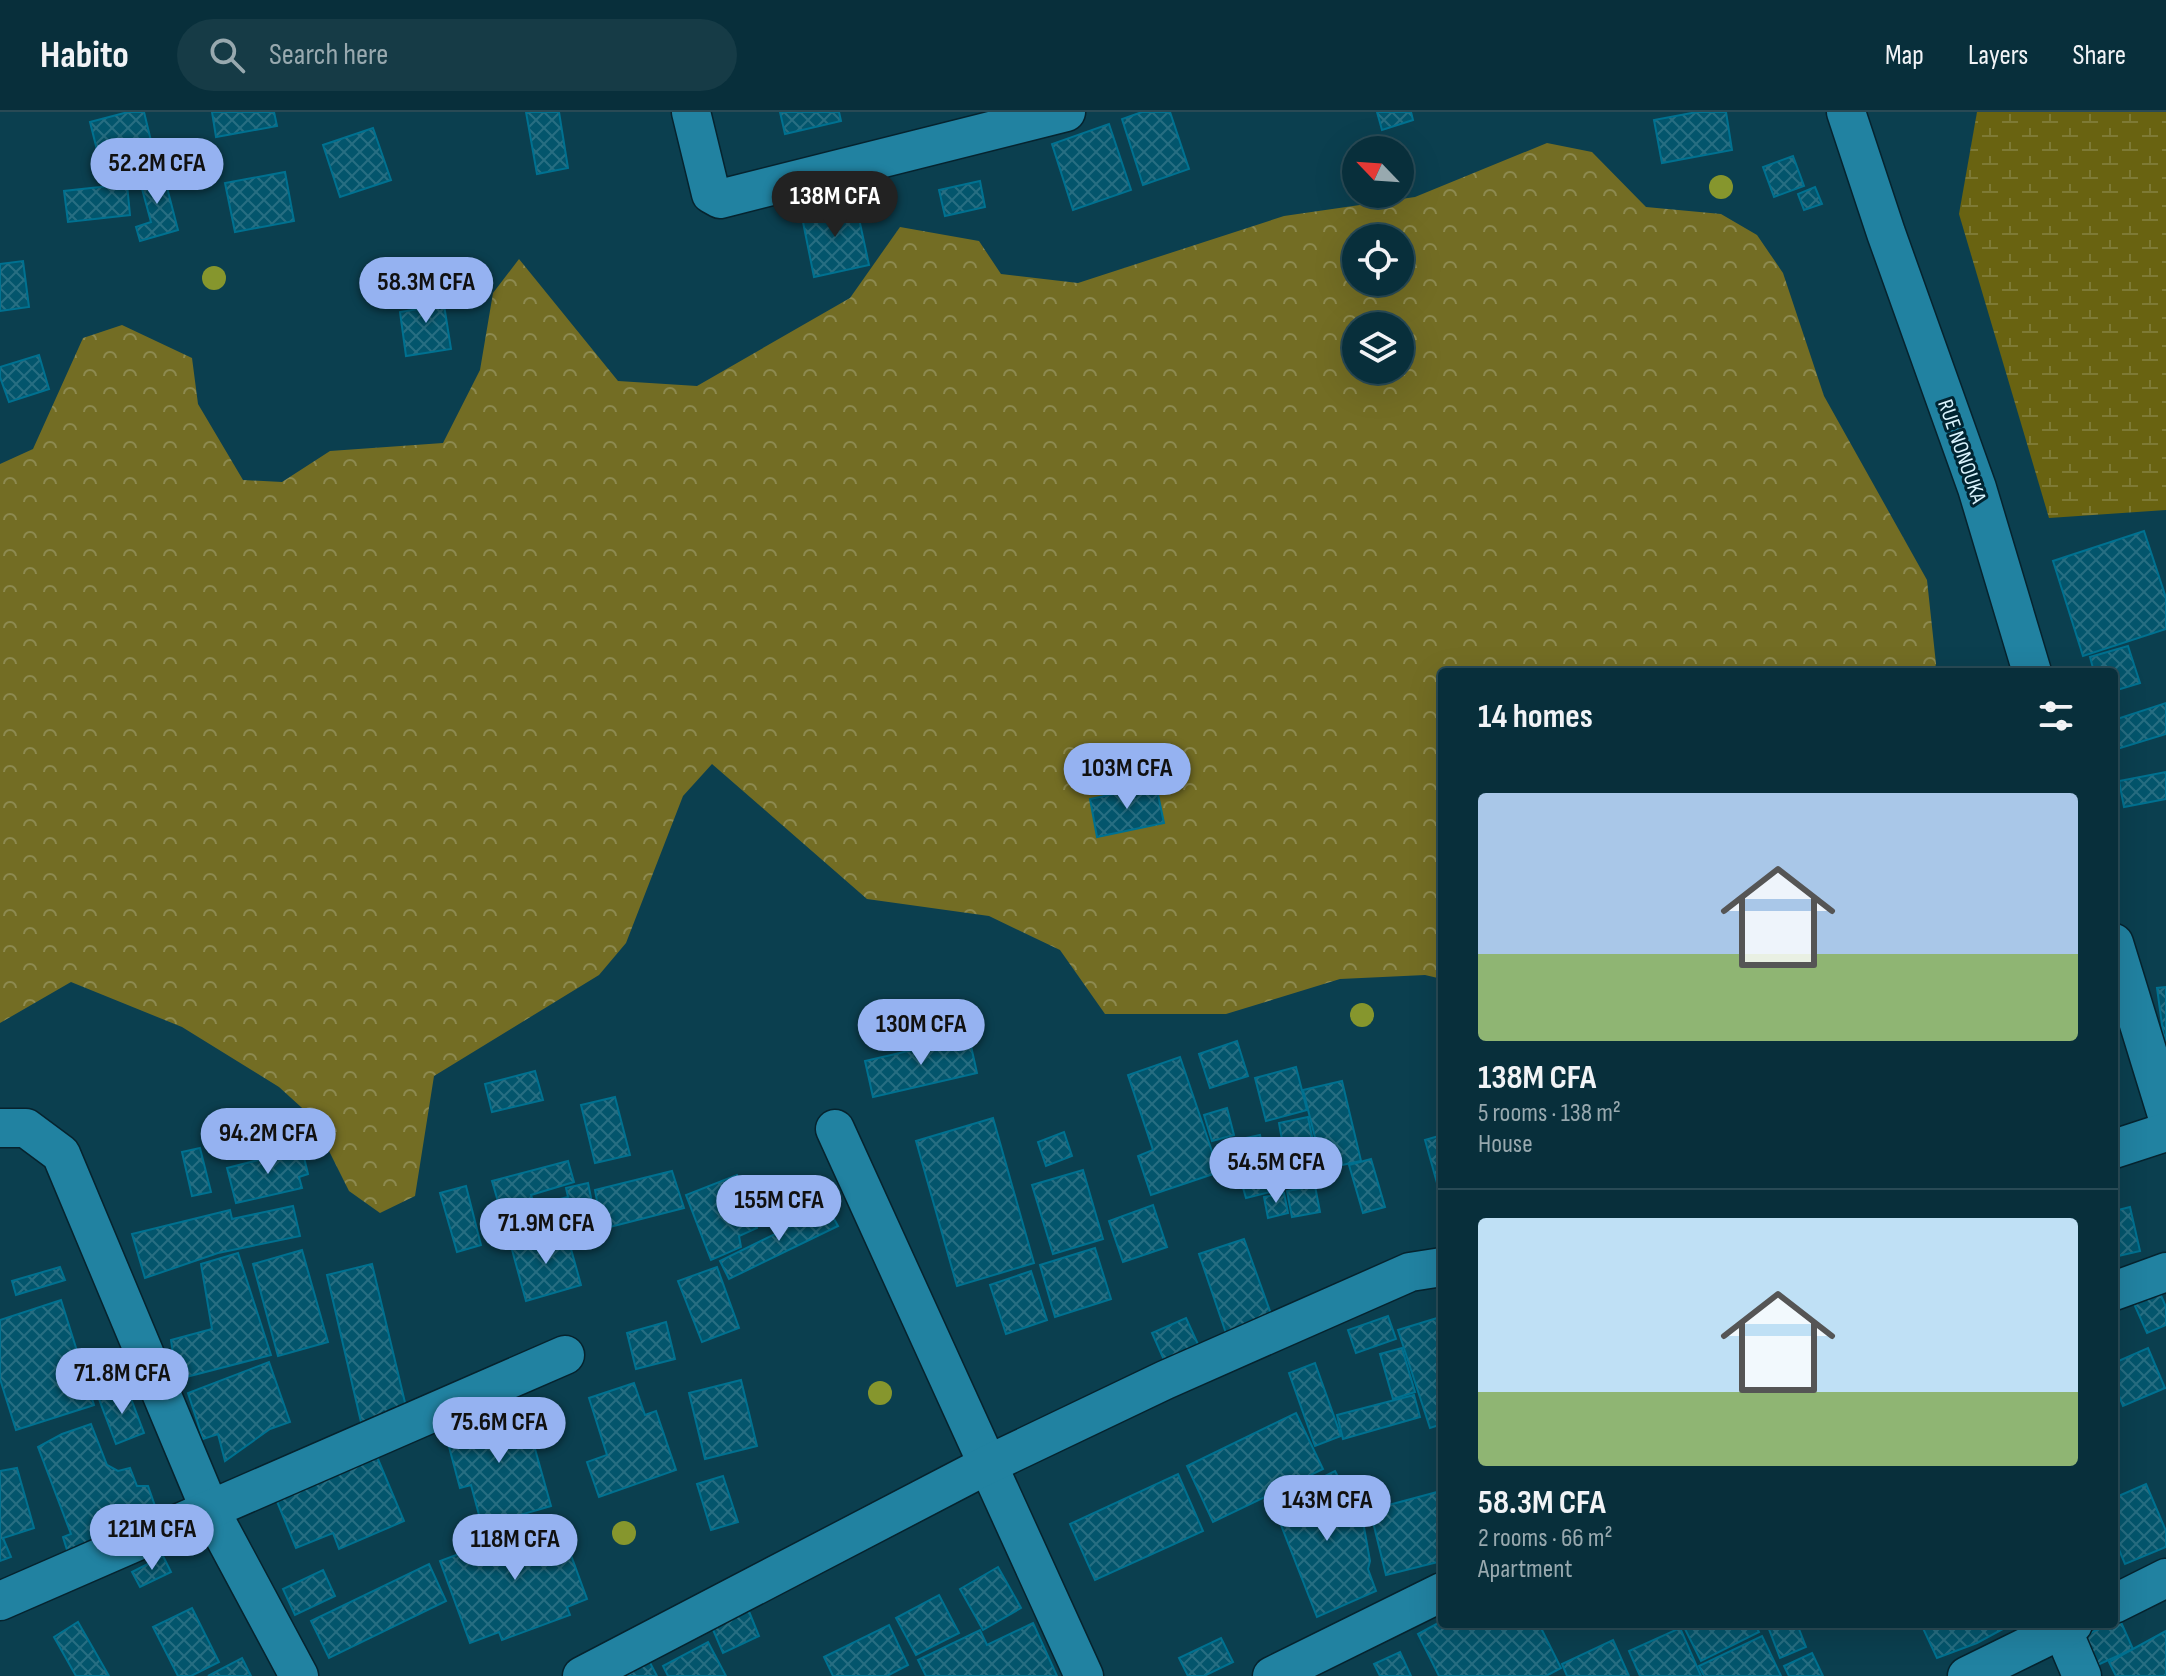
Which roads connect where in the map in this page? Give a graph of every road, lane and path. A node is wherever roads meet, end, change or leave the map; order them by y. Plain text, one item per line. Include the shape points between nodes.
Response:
1 (691, 112) edge
2 (1066, 112) edge
3 (1846, 112) edge
4 (2031, 668) edge
5 (2118, 956) edge
6 (2166, 1112) edge
7 (0, 1128) edge
8 (835, 1129) dead end
9 (2166, 1132) edge
10 (2118, 1148) edge
11 (1438, 1268) edge
12 (2166, 1272) edge
13 (2118, 1290) edge
14 (565, 1355) dead end
15 (987, 1465) junction
16 (210, 1510) junction
17 (2166, 1578) edge
18 (1438, 1594) edge
19 (0, 1601) edge
20 (2118, 1602) edge
21 (2061, 1628) edge
22 (2066, 1628) edge
23 (299, 1676) edge
24 (582, 1676) edge
25 (1084, 1676) edge
26 (1272, 1676) edge
27 (1967, 1676) edge
28 (2082, 1676) edge

1 - 2 street via 711,194 720,199
3 - 4 street, RUE NONOUKA via 1977,488
5 - 6 street
7 - 16 street via 26,1128 61,1154
8 - 15 street
9 - 10 street
11 - 15 street via 1410,1272
12 - 13 street
14 - 16 street
15 - 24 street
15 - 25 street
16 - 19 street
16 - 23 street
17 - 20 street
18 - 26 street
21 - 27 street
22 - 28 street

